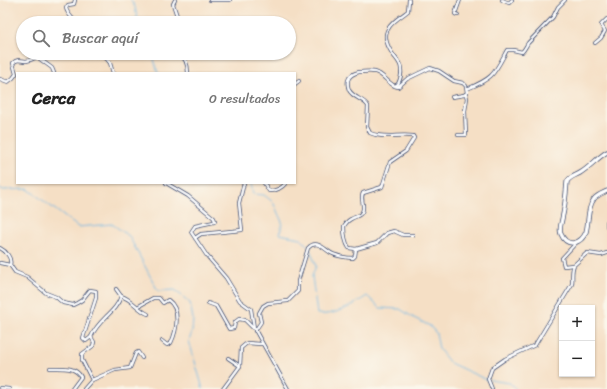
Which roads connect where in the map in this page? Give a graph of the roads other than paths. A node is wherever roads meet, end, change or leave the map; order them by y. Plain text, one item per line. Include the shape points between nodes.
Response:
1 (75, 0) edge
2 (175, 0) edge
3 (210, 0) edge
4 (230, 0) edge
5 (409, 0) edge
6 (460, 0) edge
7 (502, 0) edge
8 (512, 0) edge
9 (565, 0) edge
10 (458, 15) dead end
11 (71, 16) edge
12 (176, 16) edge
13 (607, 19) edge
14 (595, 43) dead end
15 (16, 60) edge
16 (42, 60) edge
17 (108, 60) edge
18 (186, 60) edge
19 (54, 72) edge
20 (113, 72) edge
21 (188, 72) edge
22 (16, 74) edge
23 (16, 74) edge
24 (0, 80) edge
25 (299, 81) dead end
26 (296, 83) edge
27 (394, 86) junction
28 (467, 89) junction
29 (464, 95) junction
30 (452, 97) dead end
31 (458, 135) dead end
32 (607, 152) edge
33 (168, 184) edge
34 (244, 184) edge
35 (265, 184) edge
36 (285, 184) edge
37 (607, 191) edge
38 (607, 222) edge
39 (607, 226) edge
40 (413, 235) dead end
41 (195, 238) junction
42 (576, 243) junction
43 (0, 248) edge
44 (356, 249) junction
45 (607, 253) edge
46 (0, 264) edge
47 (10, 265) junction
48 (574, 265) junction
49 (116, 289) dead end
50 (121, 296) junction
51 (208, 304) dead end
52 (139, 306) junction
53 (148, 314) dead end
54 (255, 329) junction
55 (91, 337) junction
56 (162, 341) dead end
57 (262, 344) junction
58 (142, 358) dead end
59 (228, 358) dead end
60 (240, 366) junction
61 (50, 368) dead end
62 (92, 380) junction
63 (0, 388) edge
64 (9, 389) edge
65 (72, 389) edge
66 (84, 389) edge
67 (223, 389) edge
68 (288, 389) edge
69 (492, 389) edge

1 - 11 street via 74,4 66,8
2 - 12 street via 173,4
3 - 4 street
5 - 27 street via 408,11 391,25 386,33 387,46 400,65 402,74 398,84
6 - 10 street via 455,14
7 - 8 street via 508,3
9 - 28 street via 522,52 507,50 496,72
13 - 14 street via 601,25 605,31
15 - 23 street via 13,63
16 - 19 street
17 - 20 street
18 - 21 street
22 - 24 street via 8,82
25 - 26 street
27 - 28 street via 400,86 407,79 430,68 463,83
27 - 44 street via 373,71 355,73 348,79 349,91 368,106 370,132 375,135 414,138 406,151 390,162 382,187 363,193 362,213 350,219 344,226 347,244 350,248
28 - 29 street
29 - 30 street
29 - 31 street via 468,98 465,111 466,134
32 - 42 street via 568,179 560,232 563,239
33 - 41 street via 188,196 214,218 214,222 195,226 191,232
34 - 41 street via 239,203 242,230 201,234
35 - 36 street via 269,191 274,191
37 - 42 street via 595,197 591,203 586,232
38 - 39 street
40 - 44 street via 403,235 394,231 387,233 377,242
41 - 54 street via 240,301 251,309
42 - 48 street via 562,258 564,266
43 - 47 street via 11,260
44 - 54 street via 355,256 349,258 332,254 320,245 310,245 298,281 298,291 288,301 263,306 259,313 261,322
45 - 48 street via 587,253
46 - 47 street
47 - 55 street via 15,272 27,277 63,303 73,305 82,300 89,291 96,291 83,338 86,341
48 - 69 street via 572,284 535,345 492,368 488,379
49 - 50 street
50 - 52 street
50 - 55 street via 99,322
51 - 54 street via 216,306 229,329 234,328 235,322 239,319 245,320
52 - 53 street
52 - 56 street via 157,298 163,303 168,300 171,302 177,316 177,325 171,342 166,345
54 - 57 street
55 - 62 street via 94,344 82,357
57 - 60 street via 247,343 241,348
57 - 68 street
58 - 62 street via 138,352 130,368 115,370
59 - 60 street
60 - 67 street
61 - 65 street via 76,371 81,377
62 - 66 street
63 - 64 street

